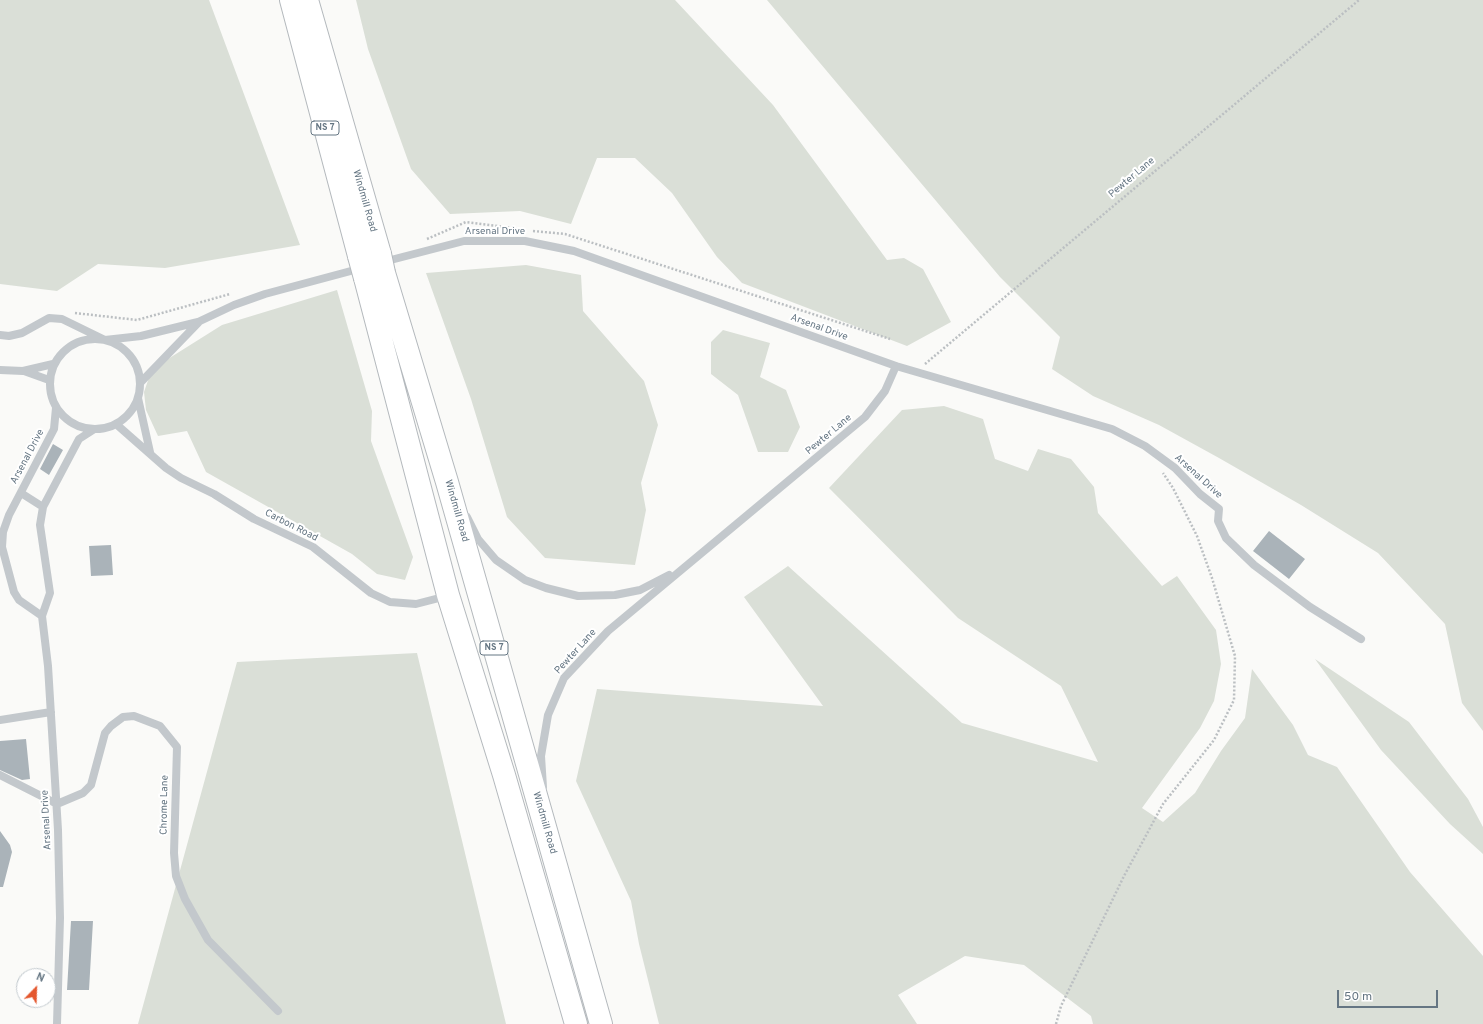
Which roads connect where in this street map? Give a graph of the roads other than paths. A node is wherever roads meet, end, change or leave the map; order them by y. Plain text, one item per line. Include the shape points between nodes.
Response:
1 (291, 0) edge
2 (307, 0) edge
3 (372, 265) junction
4 (198, 322) junction
5 (0, 335) edge
6 (105, 340) junction
7 (53, 364) junction
8 (896, 366) junction
9 (0, 370) edge
10 (23, 371) junction
11 (49, 380) junction
12 (141, 382) junction
13 (421, 395) junction
14 (138, 398) junction
15 (56, 408) junction
16 (116, 424) junction
17 (93, 430) junction
18 (150, 452) junction
19 (21, 493) junction
20 (43, 507) junction
21 (722, 538) junction
22 (448, 595) junction
23 (42, 616) junction
24 (1362, 639) dead end
25 (51, 712) junction
26 (0, 720) edge
27 (0, 775) edge
28 (57, 804) junction
29 (578, 946) junction
30 (278, 1010) dead end
31 (57, 1020) edge
32 (52, 1024) edge
33 (576, 1024) edge
34 (601, 1024) edge

1 - 3 highway, Windmill Road / NS 7
2 - 3 highway, Windmill Road / NS 7
3 - 13 highway, Windmill Road / NS 7
3 - 22 highway, Windmill Road / NS 7
4 - 6 lane, Arsenal Drive via 141,336
4 - 8 lane, Arsenal Drive via 265,294 464,241 525,241 574,251
4 - 12 lane, Arsenal Drive
5 - 6 lane via 22,333 49,318 62,319
6 - 7 lane via 89,339 74,343 62,352
6 - 12 lane via 119,346 131,356
7 - 10 lane
7 - 11 lane
8 - 21 lane, Pewter Lane via 885,391 865,417
8 - 24 lane, Arsenal Drive via 917,370 1112,429 1145,446 1175,468 1219,509 1218,521 1226,538 1254,564 1310,608
9 - 10 lane
10 - 11 lane
11 - 15 lane via 50,394
12 - 14 lane
13 - 21 lane, Pewter Lane via 461,505 478,539 496,560 526,580 578,596 616,595 640,590 662,580
13 - 29 highway, Windmill Road / NS 7
14 - 16 lane via 131,411
14 - 18 lane
15 - 17 lane via 65,419
15 - 19 lane, Arsenal Drive via 54,429
16 - 17 lane
16 - 18 lane, Carbon Road
17 - 20 lane, Arsenal Drive via 79,440
18 - 22 lane, Carbon Road via 181,478 214,494 254,519 313,548 371,592 390,602 416,604
19 - 20 lane
19 - 23 lane, Arsenal Drive via 3,532 2,547 14,592 19,600
20 - 23 lane, Arsenal Drive via 40,525 50,593
21 - 29 lane, Pewter Lane via 608,631 585,654 564,678 548,715 541,756 544,794 575,918
22 - 33 highway, Windmill Road / NS 7 via 504,775
23 - 25 lane, Arsenal Drive
25 - 26 lane
25 - 28 lane, Arsenal Drive
27 - 28 lane
28 - 30 lane, Chrome Lane via 83,793 91,784 105,733 111,726 123,717 134,716 160,726 177,747 174,853 176,876 185,899 208,940
28 - 31 lane, Arsenal Drive via 60,918
29 - 34 highway, Windmill Road / NS 7
31 - 32 lane

